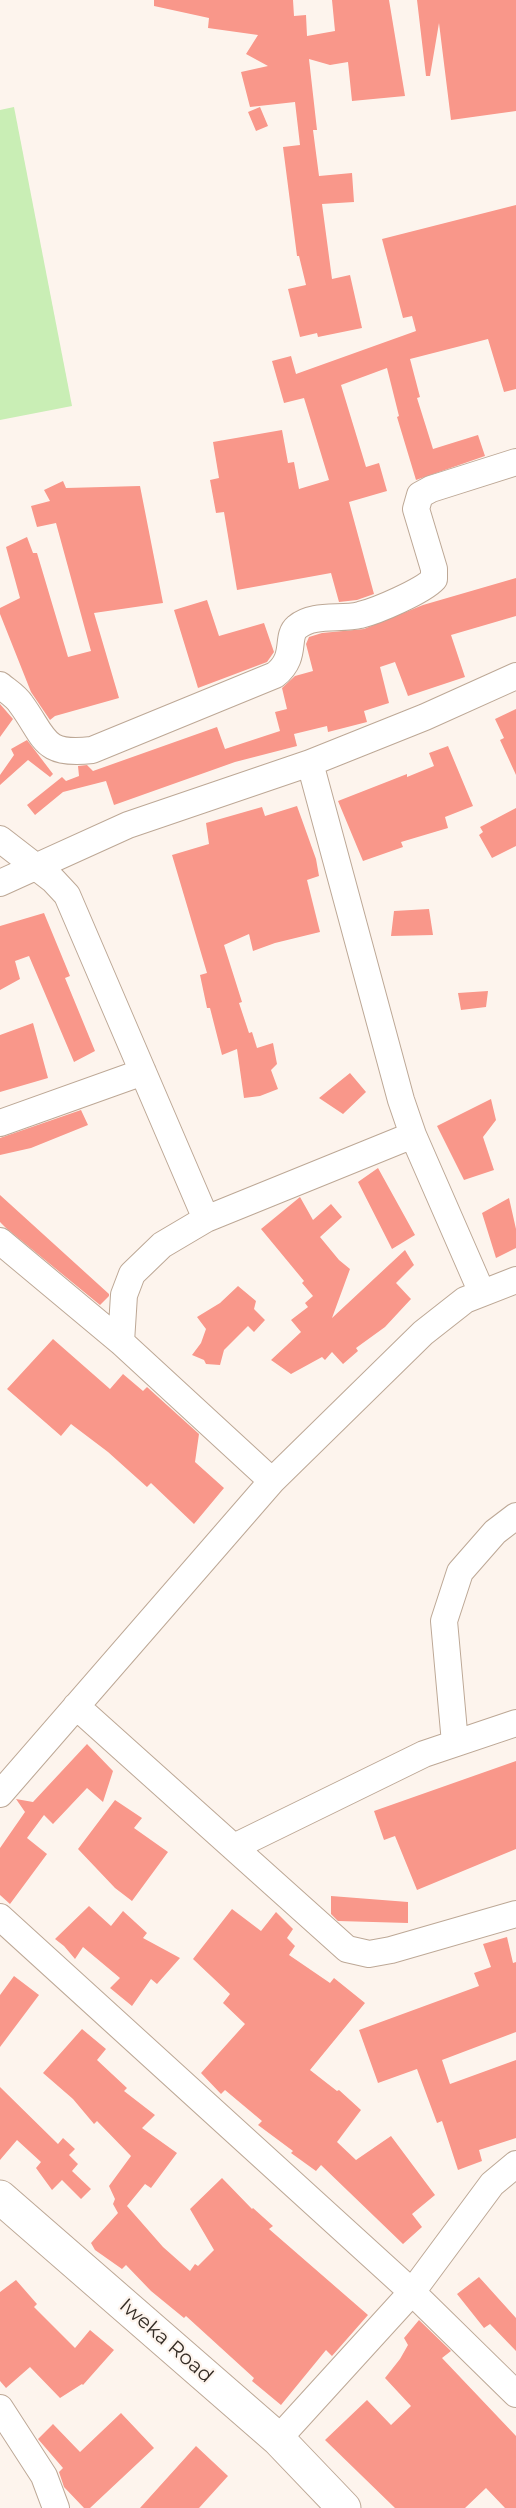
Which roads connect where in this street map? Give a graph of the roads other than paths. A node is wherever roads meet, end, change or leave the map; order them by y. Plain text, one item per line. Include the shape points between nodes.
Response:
1 (516, 462) edge
2 (516, 676) edge
3 (0, 685) edge
4 (310, 763) junction
5 (0, 839) edge
6 (36, 867) junction
7 (0, 883) edge
8 (143, 1072) junction
9 (0, 1123) edge
10 (413, 1135) junction
11 (206, 1219) junction
12 (0, 1241) edge
13 (516, 1280) edge
14 (482, 1293) junction
15 (121, 1342) junction
16 (272, 1481) junction
17 (516, 1516) edge
18 (76, 1706) junction
19 (516, 1723) edge
20 (455, 1743) junction
21 (0, 1794) edge
22 (234, 1847) junction
23 (516, 1914) edge
24 (0, 1917) edge
25 (516, 2164) edge
26 (0, 2197) edge
27 (412, 2292) junction
28 (516, 2394) edge
29 (0, 2408) edge
30 (278, 2439) junction
31 (336, 2502) edge
32 (56, 2508) edge

1 - 3 street via 420,495 416,509 434,579 360,615 315,620 297,627 291,636 288,663 275,675 79,752 55,749 40,736 20,702
2 - 4 street
4 - 6 street via 128,825
4 - 10 street
5 - 6 street
6 - 7 street
6 - 8 street via 67,895
8 - 9 street
8 - 11 street
10 - 11 street
10 - 14 street
11 - 15 street via 162,1245 132,1274 124,1295
12 - 15 street
13 - 14 street
14 - 16 street via 465,1300 423,1333
15 - 16 street
16 - 18 street
17 - 20 street via 495,1532 460,1572 444,1621
18 - 21 street
18 - 22 street
19 - 20 street
20 - 22 street via 424,1754
22 - 23 street via 347,1949 369,1954 391,1950
24 - 27 street
25 - 27 street via 492,2184
26 - 30 main road, Iweka Road
27 - 28 street
27 - 30 street
29 - 32 street via 44,2476
30 - 31 main road, Iweka Road

